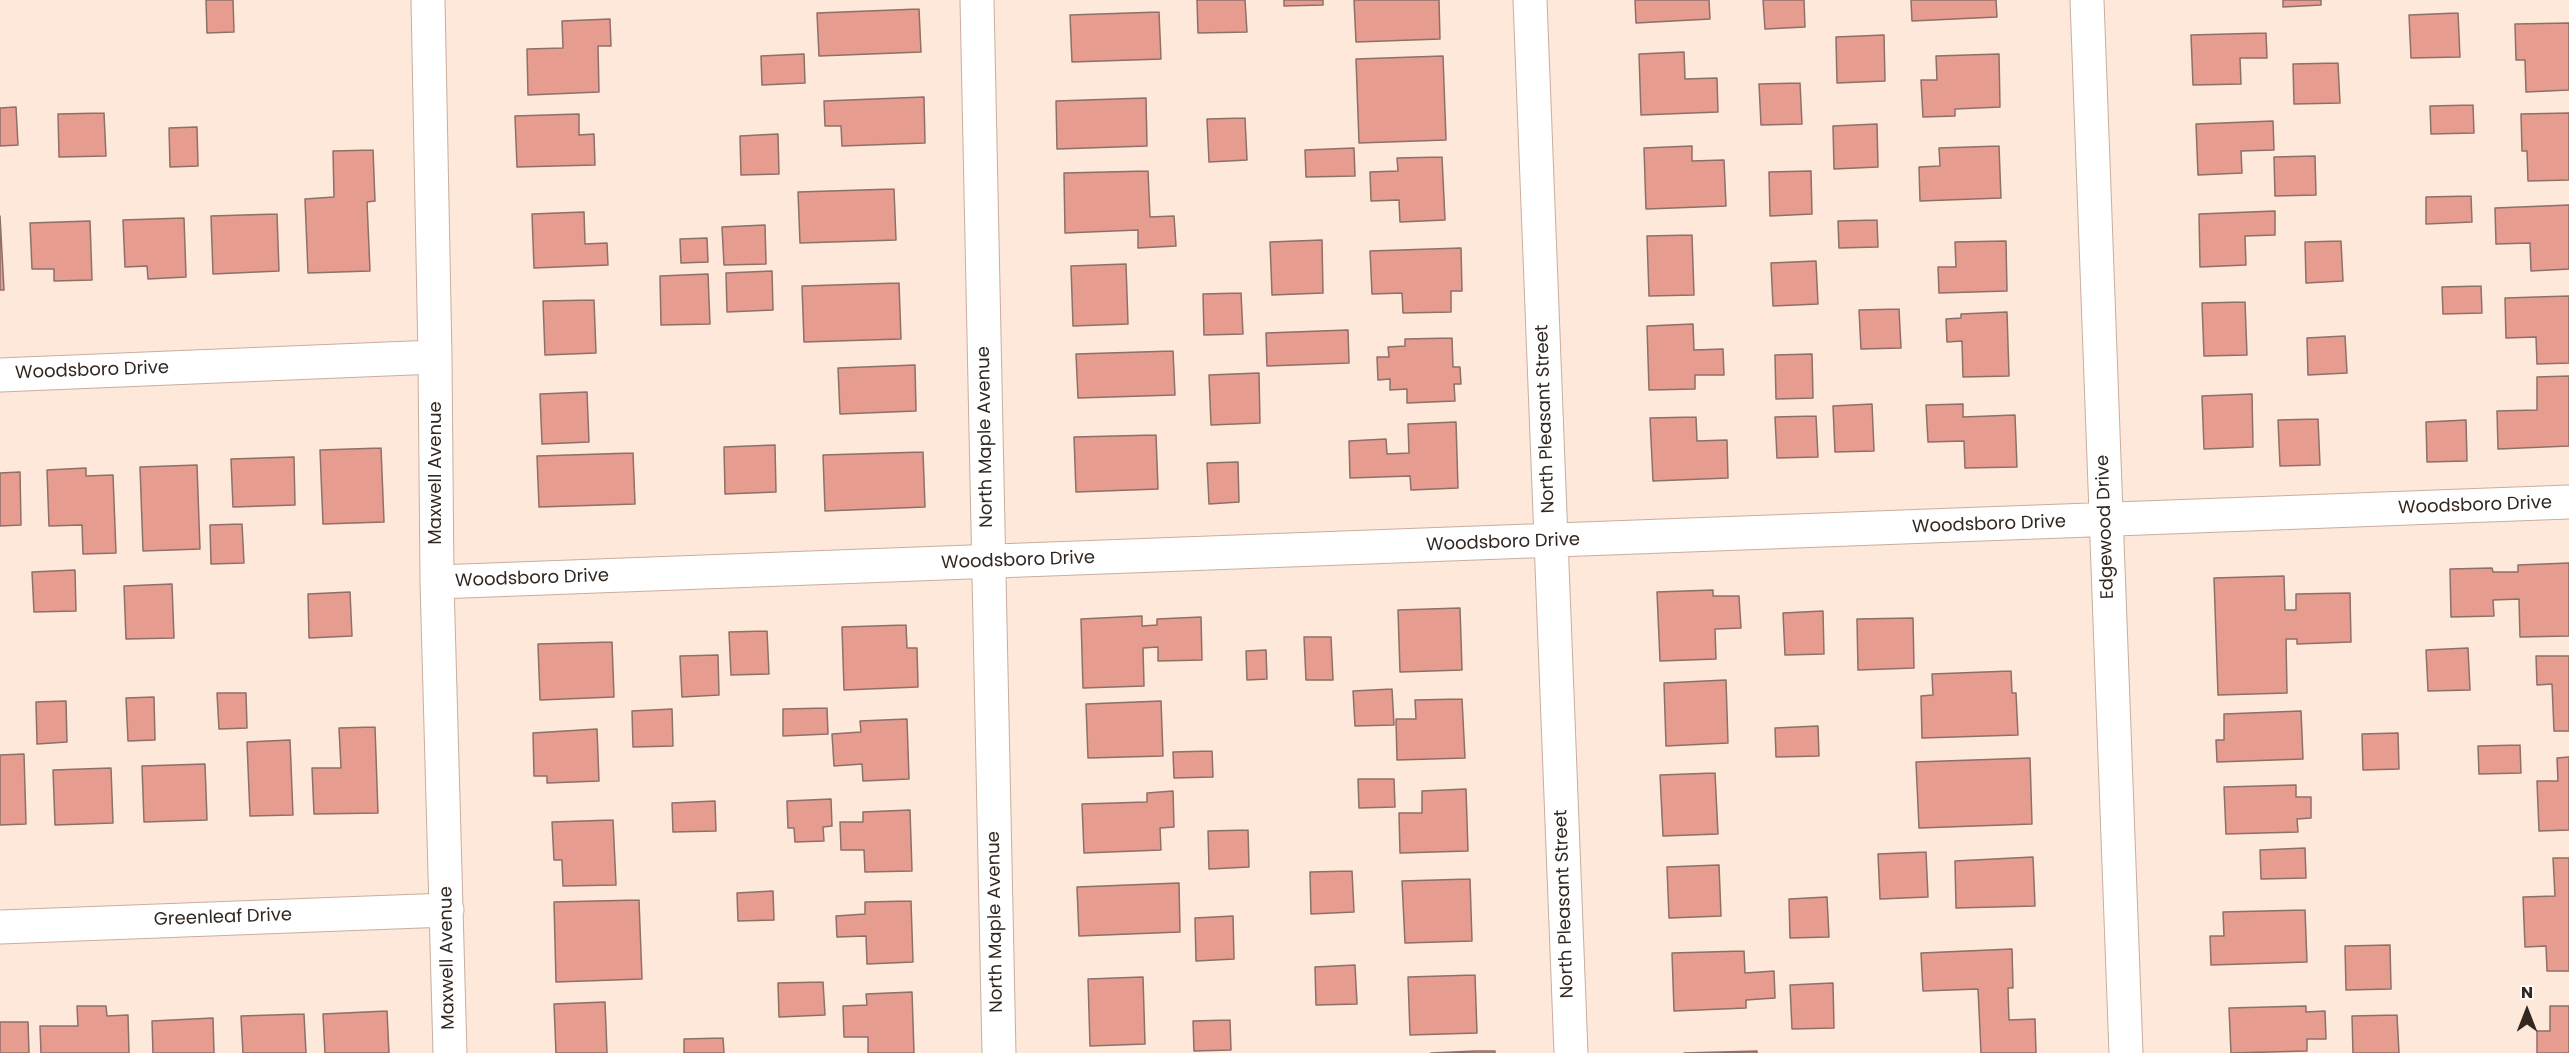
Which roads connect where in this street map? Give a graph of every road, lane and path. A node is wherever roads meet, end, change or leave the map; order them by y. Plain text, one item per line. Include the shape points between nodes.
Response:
1 (428, 0) edge
2 (977, 0) edge
3 (1530, 0) edge
4 (2086, 0) edge
5 (435, 357) junction
6 (0, 375) edge
7 (2569, 502) edge
8 (2105, 520) junction
9 (1550, 541) junction
10 (989, 562) junction
11 (437, 582) junction
12 (447, 910) junction
13 (0, 927) edge
14 (450, 1053) edge
15 (999, 1053) edge
16 (1571, 1053) edge
17 (2126, 1053) edge

1 - 5 street, Maxwell Avenue
2 - 10 street, North Maple Avenue
3 - 9 street, North Pleasant Street
4 - 8 street, Edgewood Drive
5 - 6 street, Woodsboro Drive
5 - 11 street, Maxwell Avenue
7 - 8 street, Woodsboro Drive
8 - 9 street, Woodsboro Drive
8 - 17 street, Edgewood Drive
9 - 10 street, Woodsboro Drive
9 - 16 street, North Pleasant Street
10 - 11 street, Woodsboro Drive
10 - 15 street, North Maple Avenue
11 - 12 street, Maxwell Avenue
12 - 13 street, Greenleaf Drive
12 - 14 street, Maxwell Avenue

